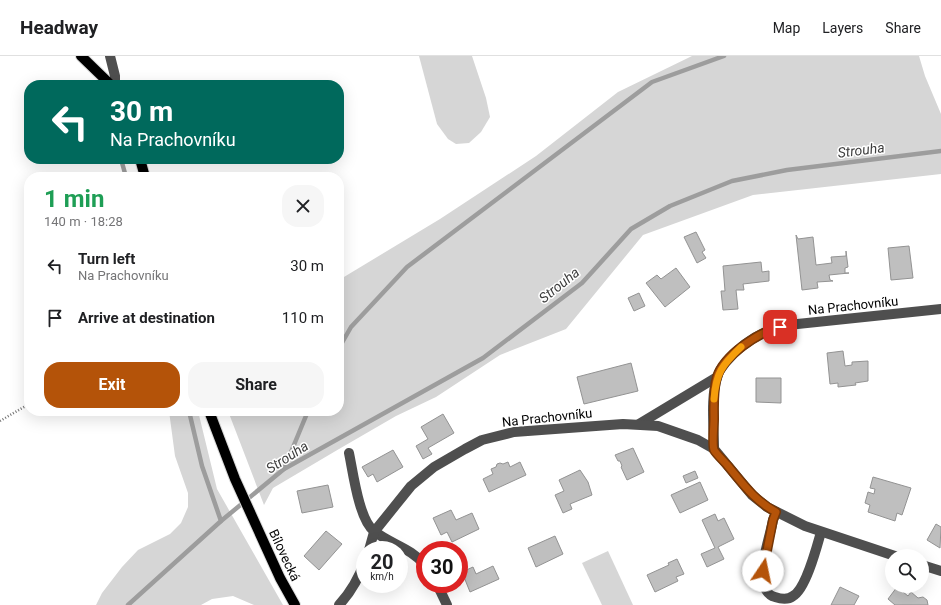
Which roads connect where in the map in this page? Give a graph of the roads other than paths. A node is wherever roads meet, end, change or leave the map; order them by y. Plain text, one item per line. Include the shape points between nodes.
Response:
1 (81, 56) edge
2 (110, 56) edge
3 (106, 80) edge
4 (115, 80) edge
5 (941, 309) edge
6 (717, 377) junction
7 (211, 416) edge
8 (639, 424) junction
9 (714, 449) junction
10 (349, 453) dead end
11 (776, 512) junction
12 (374, 532) junction
13 (822, 532) junction
14 (372, 541) edge
15 (885, 553) edge
16 (416, 557) edge
17 (929, 567) edge
18 (941, 571) edge
19 (356, 583) edge
20 (441, 593) edge
21 (295, 605) edge
22 (339, 605) edge
23 (447, 605) edge

1 - 3 main road
2 - 4 street
5 - 6 street, Na Prachovníku via 771,329 743,346 729,359
6 - 8 street, Na Prachovníku
6 - 9 street, Na Prachovníku via 713,400
7 - 21 main road, Bílovecká via 252,516
8 - 9 street, Na Prachovníku via 658,426 698,440
8 - 12 street, Na Prachovníku via 532,429 482,440 440,463 411,486
9 - 11 street, Na Prachovníku via 752,495
10 - 12 street via 365,520
11 - 13 street, Na Prachovníku
11 - 13 street via 763,571 763,583 772,596 784,599 798,593
12 - 14 street, Na Prachovníku
12 - 16 street
13 - 15 street, Na Prachovníku
17 - 18 street
19 - 22 street
20 - 23 street

